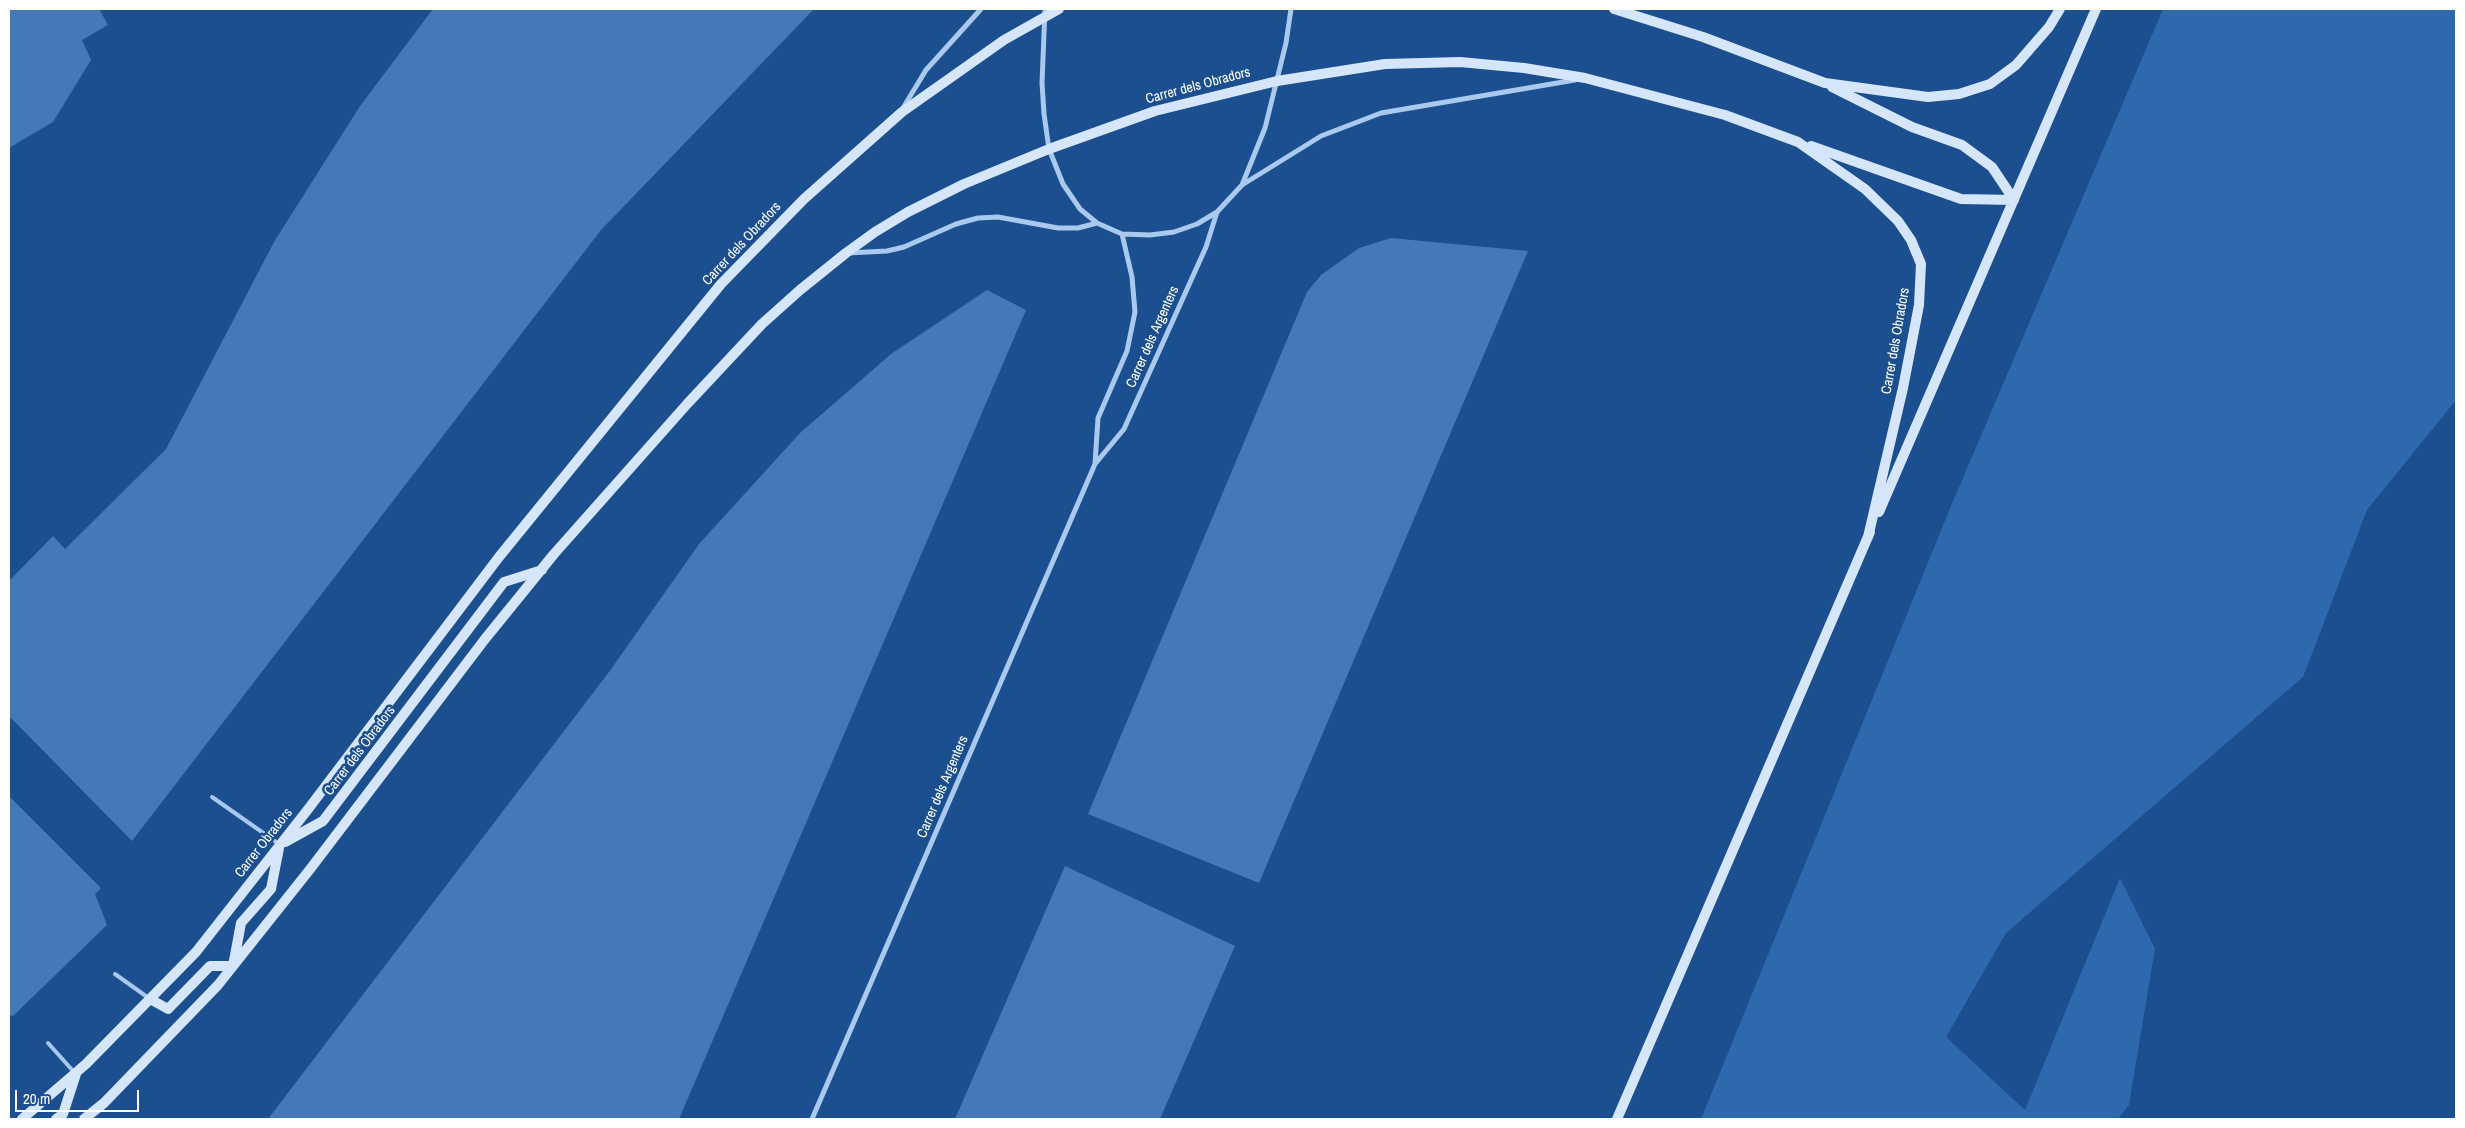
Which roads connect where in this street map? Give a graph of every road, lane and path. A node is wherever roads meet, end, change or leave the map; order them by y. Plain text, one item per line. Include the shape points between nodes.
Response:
1 (981, 9) edge
2 (1059, 9) edge
3 (1291, 9) edge
4 (1614, 9) edge
5 (2060, 9) edge
6 (2096, 9) edge
7 (1044, 13) edge
8 (1585, 78) junction
9 (1277, 80) junction
10 (1825, 83) junction
11 (902, 112) junction
12 (1798, 142) junction
13 (1049, 149) junction
14 (1242, 185) junction
15 (2014, 200) junction
16 (1217, 212) junction
17 (1097, 224) junction
18 (1122, 234) junction
19 (846, 253) junction
20 (1095, 464) junction
21 (1868, 537) junction
22 (499, 557) joint
23 (542, 570) junction
24 (212, 796) dead end
25 (280, 845) junction
26 (233, 966) junction
27 (115, 974) dead end
28 (150, 999) junction
29 (48, 1043) dead end
30 (76, 1073) junction
31 (22, 1119) edge
32 (56, 1119) edge
33 (84, 1119) edge
34 (812, 1119) edge
35 (1617, 1119) edge

1 - 11 street via 926,70
2 - 7 street, Carrer dels Obradors
3 - 9 street
4 - 10 street via 1703,37
5 - 10 street via 2016,65 1990,84 1958,94 1928,97
6 - 15 street
7 - 11 street, Carrer dels Obradors
7 - 13 street via 1042,82
8 - 9 street, Carrer dels Obradors via 1460,62 1385,64
8 - 12 street, Carrer dels Obradors via 1725,115
8 - 14 street, Carrer dels Obradors via 1381,113 1321,136
9 - 13 street, Carrer dels Obradors via 1155,111
9 - 14 street via 1265,128
10 - 15 street via 1912,126 1962,144 1992,167
11 - 22 street, Carrer dels Obradors via 804,199 721,284
12 - 15 street, Carrer dels Obradors via 1961,199
12 - 21 street, Carrer dels Obradors via 1866,189 1898,221 1911,240 1921,264 1919,305 1903,388
13 - 17 street via 1071,198
13 - 19 street, Carrer dels Obradors via 964,184 908,212
14 - 16 street
15 - 21 street
16 - 18 street via 1174,232
16 - 20 street, Carrer dels Argenters via 1206,247 1124,429
17 - 18 street
17 - 19 street via 1058,228 998,217 978,218 887,252
18 - 20 street, Carrer dels Argenters via 1132,276 1135,312 1127,351 1098,418
19 - 23 street, Carrer dels Obradors via 762,324
20 - 34 street, Carrer dels Argenters
21 - 35 street
22 - 25 street, Carrer Obradors
23 - 25 street, Carrer dels Obradors via 504,582 323,821
23 - 26 street, Carrer dels Obradors
24 - 25 lane
25 - 26 street, Carrer dels Obradors via 271,889 241,923
25 - 28 street, Carrer Obradors via 196,952
26 - 28 street via 210,966 168,1009
26 - 33 street, Carrer dels Obradors via 104,1103
27 - 28 lane
28 - 30 street, Carrer Obradors
29 - 30 lane
30 - 31 street, Carrer Obradors
30 - 32 street via 63,1114

